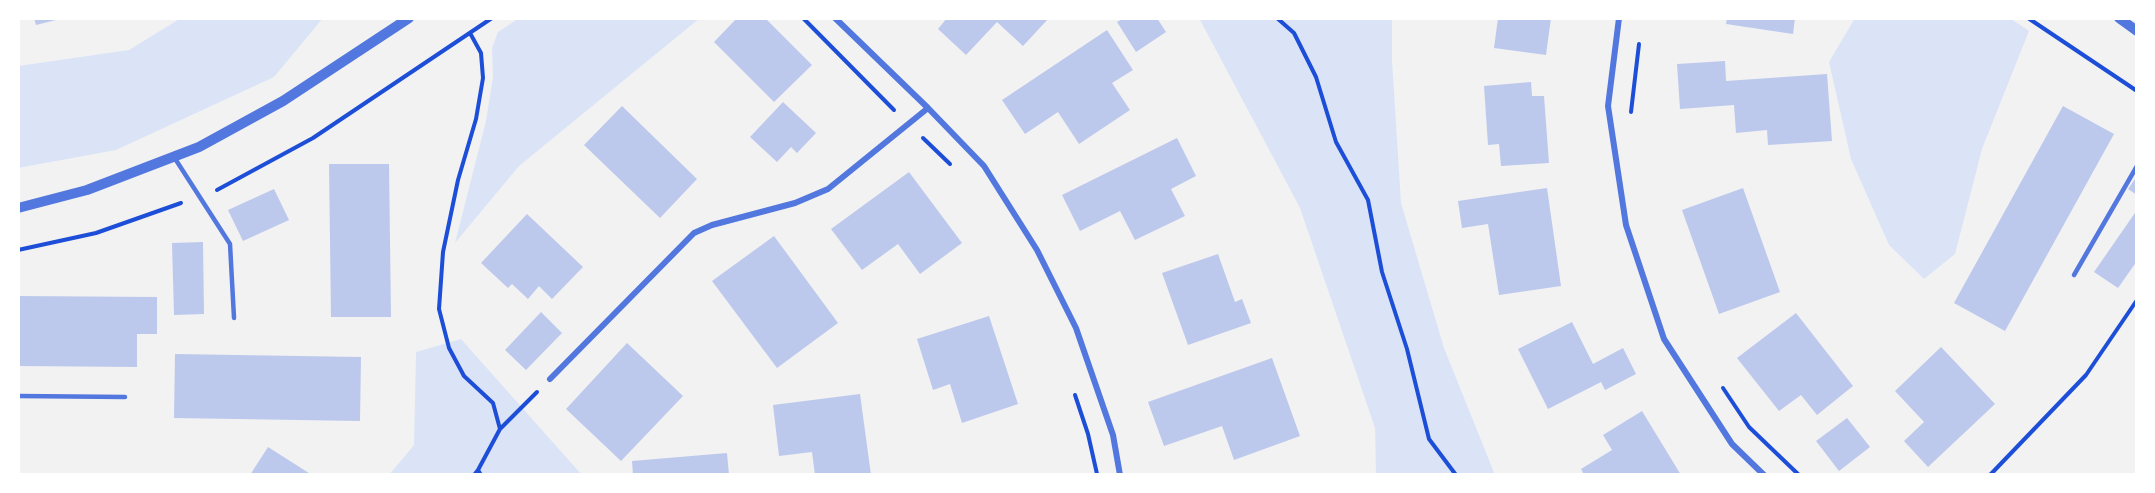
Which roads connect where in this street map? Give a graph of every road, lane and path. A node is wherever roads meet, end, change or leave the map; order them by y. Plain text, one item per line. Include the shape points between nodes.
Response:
1 (410, 18) edge
2 (492, 18) edge
3 (803, 18) edge
4 (835, 18) edge
5 (1277, 18) edge
6 (1618, 18) edge
7 (2028, 18) edge
8 (2119, 18) edge
9 (2137, 31) edge
10 (470, 33) junction
11 (1639, 41) dead end
12 (2137, 91) edge
13 (18, 108) edge
14 (928, 108) junction
15 (1632, 123) dead end
16 (908, 124) junction
17 (174, 157) junction
18 (2137, 166) edge
19 (958, 171) dead end
20 (18, 183) edge
21 (200, 196) junction
22 (18, 208) edge
23 (18, 250) edge
24 (2074, 275) dead end
25 (2137, 300) edge
26 (234, 318) dead end
27 (1716, 378) dead end
28 (550, 379) joint
29 (1073, 389) dead end
30 (18, 396) edge
31 (125, 397) dead end
32 (500, 429) junction
33 (478, 470) junction
34 (474, 475) edge
35 (481, 475) edge
36 (1097, 475) edge
37 (1120, 475) edge
38 (1456, 475) edge
39 (1764, 475) edge
40 (1798, 475) edge
41 (1990, 475) edge

1 - 17 street via 282,102
2 - 10 path
3 - 16 path
4 - 14 street
5 - 38 path via 1294,33 1316,77 1336,142 1368,200 1382,272 1429,439
6 - 39 street via 1608,106 1626,225 1664,339 1732,444
7 - 12 path
8 - 9 street
10 - 21 path via 313,138
10 - 32 path via 481,53 483,78 443,252 439,309 449,348 464,376 493,403
11 - 15 path
13 - 20 path
14 - 16 street
14 - 37 street via 984,166 1037,250 1076,328 1113,435
16 - 19 path
16 - 28 street via 828,189 795,203 694,232
17 - 21 lane
17 - 22 street via 87,190
18 - 24 lane
21 - 23 path via 96,233
21 - 26 lane via 230,244
25 - 41 path via 2086,375
27 - 40 path via 1749,427
28 - 32 path
29 - 36 path
30 - 31 lane
32 - 33 path
33 - 34 path
33 - 35 path

